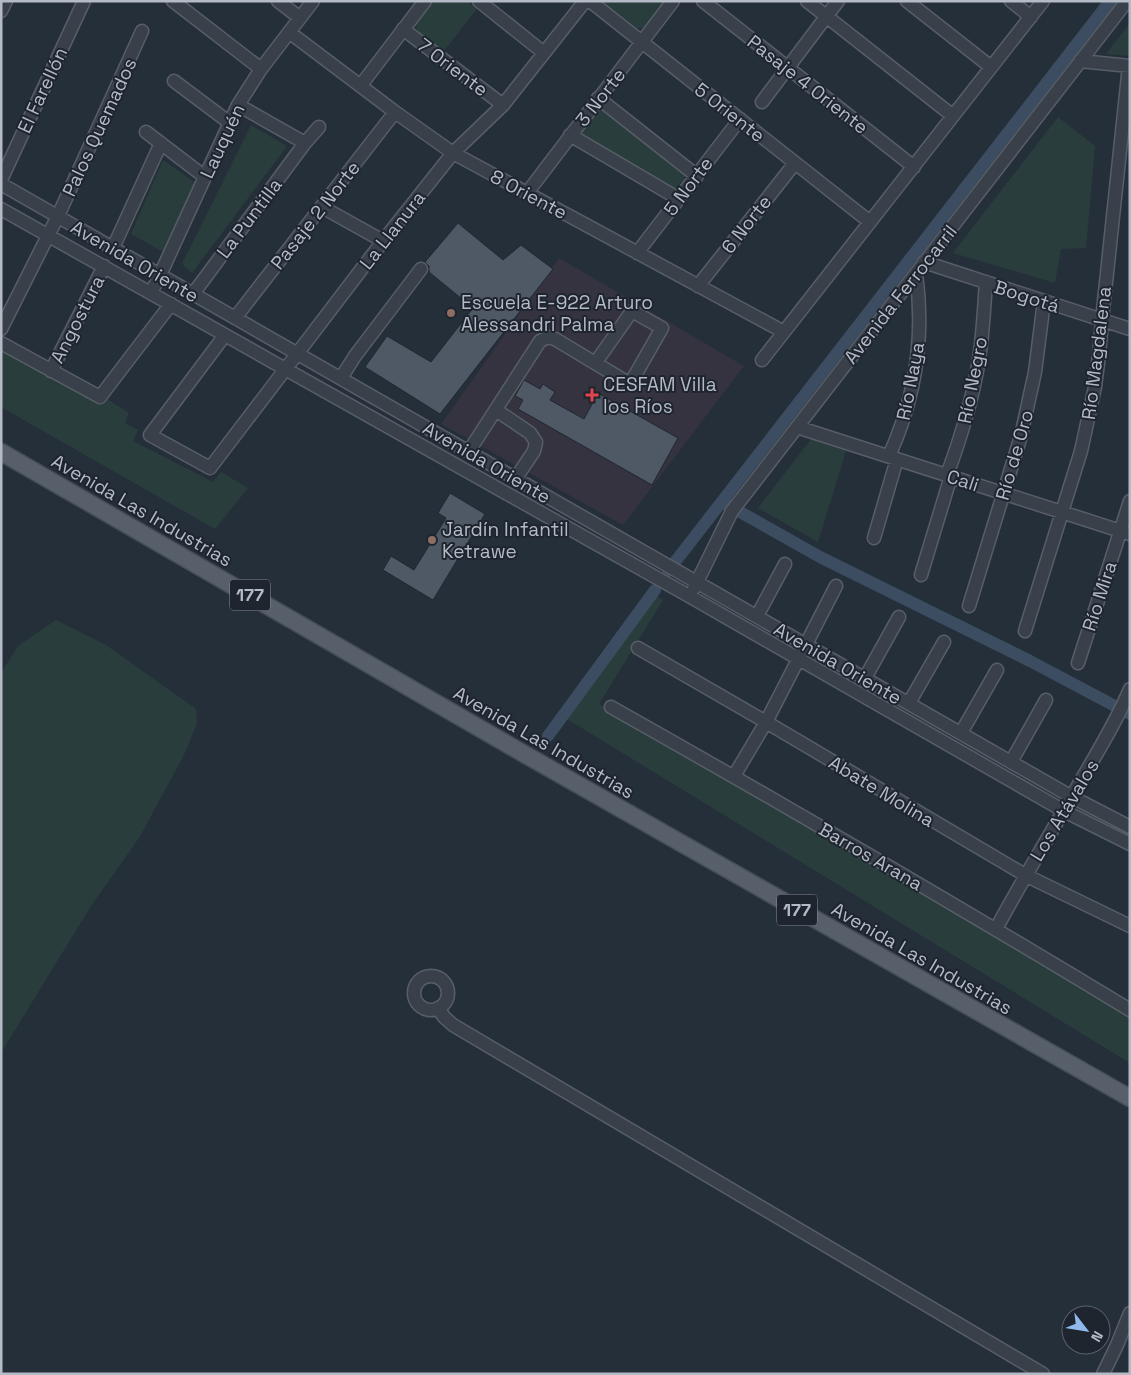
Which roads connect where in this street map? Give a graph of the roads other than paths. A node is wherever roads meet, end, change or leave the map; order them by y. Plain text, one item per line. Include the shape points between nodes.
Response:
1 (6, 1) edge
2 (84, 1) edge
3 (173, 1) edge
4 (278, 1) edge
5 (313, 1) edge
6 (425, 1) edge
7 (478, 1) edge
8 (585, 1) edge
9 (590, 1) edge
10 (673, 1) edge
11 (702, 1) edge
12 (807, 1) edge
13 (838, 1) edge
14 (907, 1) edge
15 (1011, 1) edge
16 (1043, 1) edge
17 (1126, 1) edge
18 (1, 11) edge
19 (826, 16) junction
20 (1031, 17) junction
21 (300, 18) junction
22 (403, 29) junction
23 (142, 32) dead end
24 (289, 32) junction
25 (642, 42) junction
26 (544, 53) junction
27 (1080, 61) junction
28 (1129, 66) edge
29 (992, 67) junction
30 (261, 68) junction
31 (788, 68) junction
32 (174, 80) dead end
33 (361, 85) junction
34 (598, 98) junction
35 (762, 102) dead end
36 (238, 105) junction
37 (503, 105) junction
38 (395, 112) junction
39 (953, 116) junction
40 (740, 119) junction
41 (230, 123) junction
42 (319, 128) dead end
43 (146, 132) dead end
44 (1126, 132) edge
45 (570, 135) junction
46 (161, 143) junction
47 (305, 143) junction
48 (453, 153) junction
49 (795, 163) junction
50 (914, 167) junction
51 (696, 176) junction
52 (205, 177) junction
53 (1, 180) edge
54 (1, 184) edge
55 (527, 193) junction
56 (679, 199) junction
57 (322, 207) junction
58 (1, 209) edge
59 (58, 216) junction
60 (870, 222) junction
61 (48, 235) junction
62 (383, 241) junction
63 (113, 248) junction
64 (637, 253) junction
65 (924, 262) junction
66 (104, 266) junction
67 (421, 269) dead end
68 (916, 274) junction
69 (160, 275) junction
70 (986, 282) junction
71 (698, 286) junction
72 (151, 293) junction
73 (193, 294) junction
74 (1044, 301) junction
75 (171, 304) junction
76 (235, 318) junction
77 (1102, 320) junction
78 (1, 329) edge
79 (1130, 329) edge
80 (784, 332) junction
81 (225, 335) junction
82 (1, 343) edge
83 (298, 354) junction
84 (762, 360) dead end
85 (596, 362) junction
86 (286, 369) junction
87 (51, 371) junction
88 (341, 378) junction
89 (496, 410) junction
90 (797, 426) junction
91 (469, 451) junction
92 (1, 452) edge
93 (893, 458) junction
94 (949, 476) junction
95 (516, 478) junction
96 (1004, 494) junction
97 (1130, 501) edge
98 (1062, 512) junction
99 (1125, 532) edge
100 (874, 538) dead end
101 (785, 564) dead end
102 (921, 575) dead end
103 (698, 582) junction
104 (836, 586) dead end
105 (689, 596) junction
106 (969, 606) dead end
107 (757, 616) junction
108 (899, 617) dead end
109 (1024, 631) dead end
110 (944, 642) dead end
111 (805, 644) junction
112 (638, 648) dead end
113 (799, 659) junction
114 (1078, 663) dead end
115 (997, 670) dead end
116 (865, 678) junction
117 (1130, 689) edge
118 (1046, 700) dead end
119 (909, 703) junction
120 (611, 707) dead end
121 (766, 722) junction
122 (960, 733) junction
123 (1011, 762) junction
124 (734, 776) junction
125 (1072, 797) junction
126 (1064, 811) junction
127 (1130, 827) edge
128 (1130, 844) edge
129 (1025, 875) junction
130 (1130, 926) edge
131 (996, 929) junction
132 (438, 1008) dead end
133 (1130, 1010) edge
134 (1069, 1064) junction
135 (1130, 1098) edge
136 (1130, 1105) edge
137 (1130, 1313) edge
138 (1043, 1374) edge
139 (1103, 1374) edge

1 - 18 street
2 - 53 street, El Farellón
3 - 30 street
4 - 21 street
5 - 21 street, Lauquén
6 - 22 street
7 - 26 street
8 - 26 street, La Llanura
9 - 25 street, 5 Oriente
10 - 25 street, 3 Norte
11 - 31 street, Pasaje 4 Oriente
12 - 19 street
13 - 19 street
14 - 29 street
15 - 20 street
16 - 20 street
17 - 27 street, Avenida Ferrocarril
19 - 31 street
19 - 39 street
20 - 29 street
21 - 24 street, Lauquén
22 - 33 street
22 - 37 street, 7 Oriente
23 - 59 street, Palos Quemados
24 - 30 street, Lauquén
24 - 33 street, 8 Oriente
25 - 34 street, 3 Norte
25 - 40 street, 5 Oriente
26 - 37 street, La Llanura
27 - 28 street
27 - 65 street, Avenida Ferrocarril
28 - 44 street, Río Magdalena
29 - 39 street
30 - 36 street, Lauquén
31 - 35 street
31 - 50 street, Pasaje 4 Oriente
32 - 41 street
33 - 38 street, 8 Oriente
34 - 45 street, 3 Norte
34 - 51 street
36 - 41 street, Lauquén
36 - 47 street
37 - 48 street, La Llanura
38 - 48 street, 8 Oriente
38 - 57 street, Pasaje 2 Norte
39 - 50 street
40 - 49 street, 5 Oriente
40 - 51 street, 5 Norte
41 - 52 street, Lauquén
42 - 47 street, La Puntilla
43 - 46 street
44 - 77 street, Río Magdalena
45 - 55 street, 3 Norte
45 - 56 street
46 - 52 street
46 - 63 street
47 - 73 street, La Puntilla
48 - 55 street, 8 Oriente
48 - 62 street, La Llanura
49 - 60 street, 5 Oriente
49 - 71 street, 6 Norte
50 - 60 street
51 - 56 street, 5 Norte
52 - 69 street, Lauquén
54 - 59 street, Avenida Oriente
55 - 64 street, 8 Oriente
56 - 64 street, 5 Norte
57 - 62 street
57 - 76 street, Pasaje 2 Norte
58 - 61 street, Avenida Oriente
59 - 61 street, Palos Quemados
59 - 63 street, Avenida Oriente
60 - 80 street
61 - 66 street, Avenida Oriente
61 - 78 street, Palos Quemados
62 - 83 street, La Llanura
63 - 69 street, Avenida Oriente
64 - 71 street, 8 Oriente
65 - 68 street, Avenida Ferrocarril
65 - 70 street, Bogotá
66 - 72 street, Avenida Oriente
66 - 87 street, Angostura
67 - 88 street
68 - 90 street, Avenida Ferrocarril
68 - 93 street, Río Naya via 920,322 917,370
69 - 72 street, Lauquén
69 - 73 street, Avenida Oriente
70 - 74 street, Bogotá
70 - 94 street, Río Negro via 974,386
71 - 80 street, 8 Oriente
72 - 75 street, Avenida Oriente
73 - 76 street, Avenida Oriente
74 - 77 street, Bogotá
74 - 96 street, Río de Oro via 1028,407
75 - 81 street, Avenida Oriente
75 - 87 street via 100,397
76 - 83 street, Avenida Oriente
77 - 79 street, Bogotá
77 - 98 street, Río Magdalena via 1088,420
80 - 84 street
81 - 86 street, Avenida Oriente
81 - 86 street, La Llanura via 150,435 210,468
82 - 87 street
83 - 86 street, La Llanura
83 - 88 street, Avenida Oriente
85 - 85 street via 630,384 662,328 632,311
85 - 89 street via 555,339 544,338
86 - 105 street, Avenida Oriente
88 - 91 street, Avenida Oriente
89 - 91 street
89 - 95 street via 530,433 536,442
90 - 93 street, Cali
90 - 103 street, Avenida Ferrocarril via 732,511
91 - 95 street, Avenida Oriente
92 - 134 main road, Avenida Las Industrias / 177
93 - 94 street, Cali
93 - 100 street, Río Naya
94 - 96 street, Cali
94 - 102 street, Río Negro
95 - 103 street, Avenida Oriente
96 - 98 street, Cali
96 - 106 street, Río de Oro
97 - 99 street, Río Mira
98 - 99 street, Cali
98 - 109 street, Río Magdalena
99 - 114 street, Río Mira
101 - 107 street
103 - 105 street, Avenida Ferrocarril
103 - 107 street, Avenida Oriente
104 - 111 street
105 - 113 street, Avenida Oriente
107 - 111 street, Avenida Oriente
108 - 116 street
110 - 119 street
111 - 113 street
111 - 116 street, Avenida Oriente
112 - 121 street, Abate Molina
113 - 121 street
113 - 126 street, Avenida Oriente
115 - 122 street
116 - 119 street, Avenida Oriente
117 - 125 street, Los Atávalos
118 - 123 street
119 - 122 street, Avenida Oriente
120 - 124 street, Barros Arana
121 - 124 street
121 - 129 street, Abate Molina
122 - 123 street, Avenida Oriente
123 - 125 street, Avenida Oriente
124 - 131 street, Barros Arana
125 - 126 street, Los Atávalos
125 - 127 street, Avenida Oriente
126 - 128 street, Avenida Oriente
126 - 129 street, Los Atávalos
129 - 130 street, Abate Molina
129 - 131 street, Los Atávalos
131 - 133 street, Barros Arana
132 - 138 street via 461,1030
134 - 135 main road, Avenida Las Industrias / 177
134 - 136 main road, Avenida Las Industrias / 177
137 - 139 street

